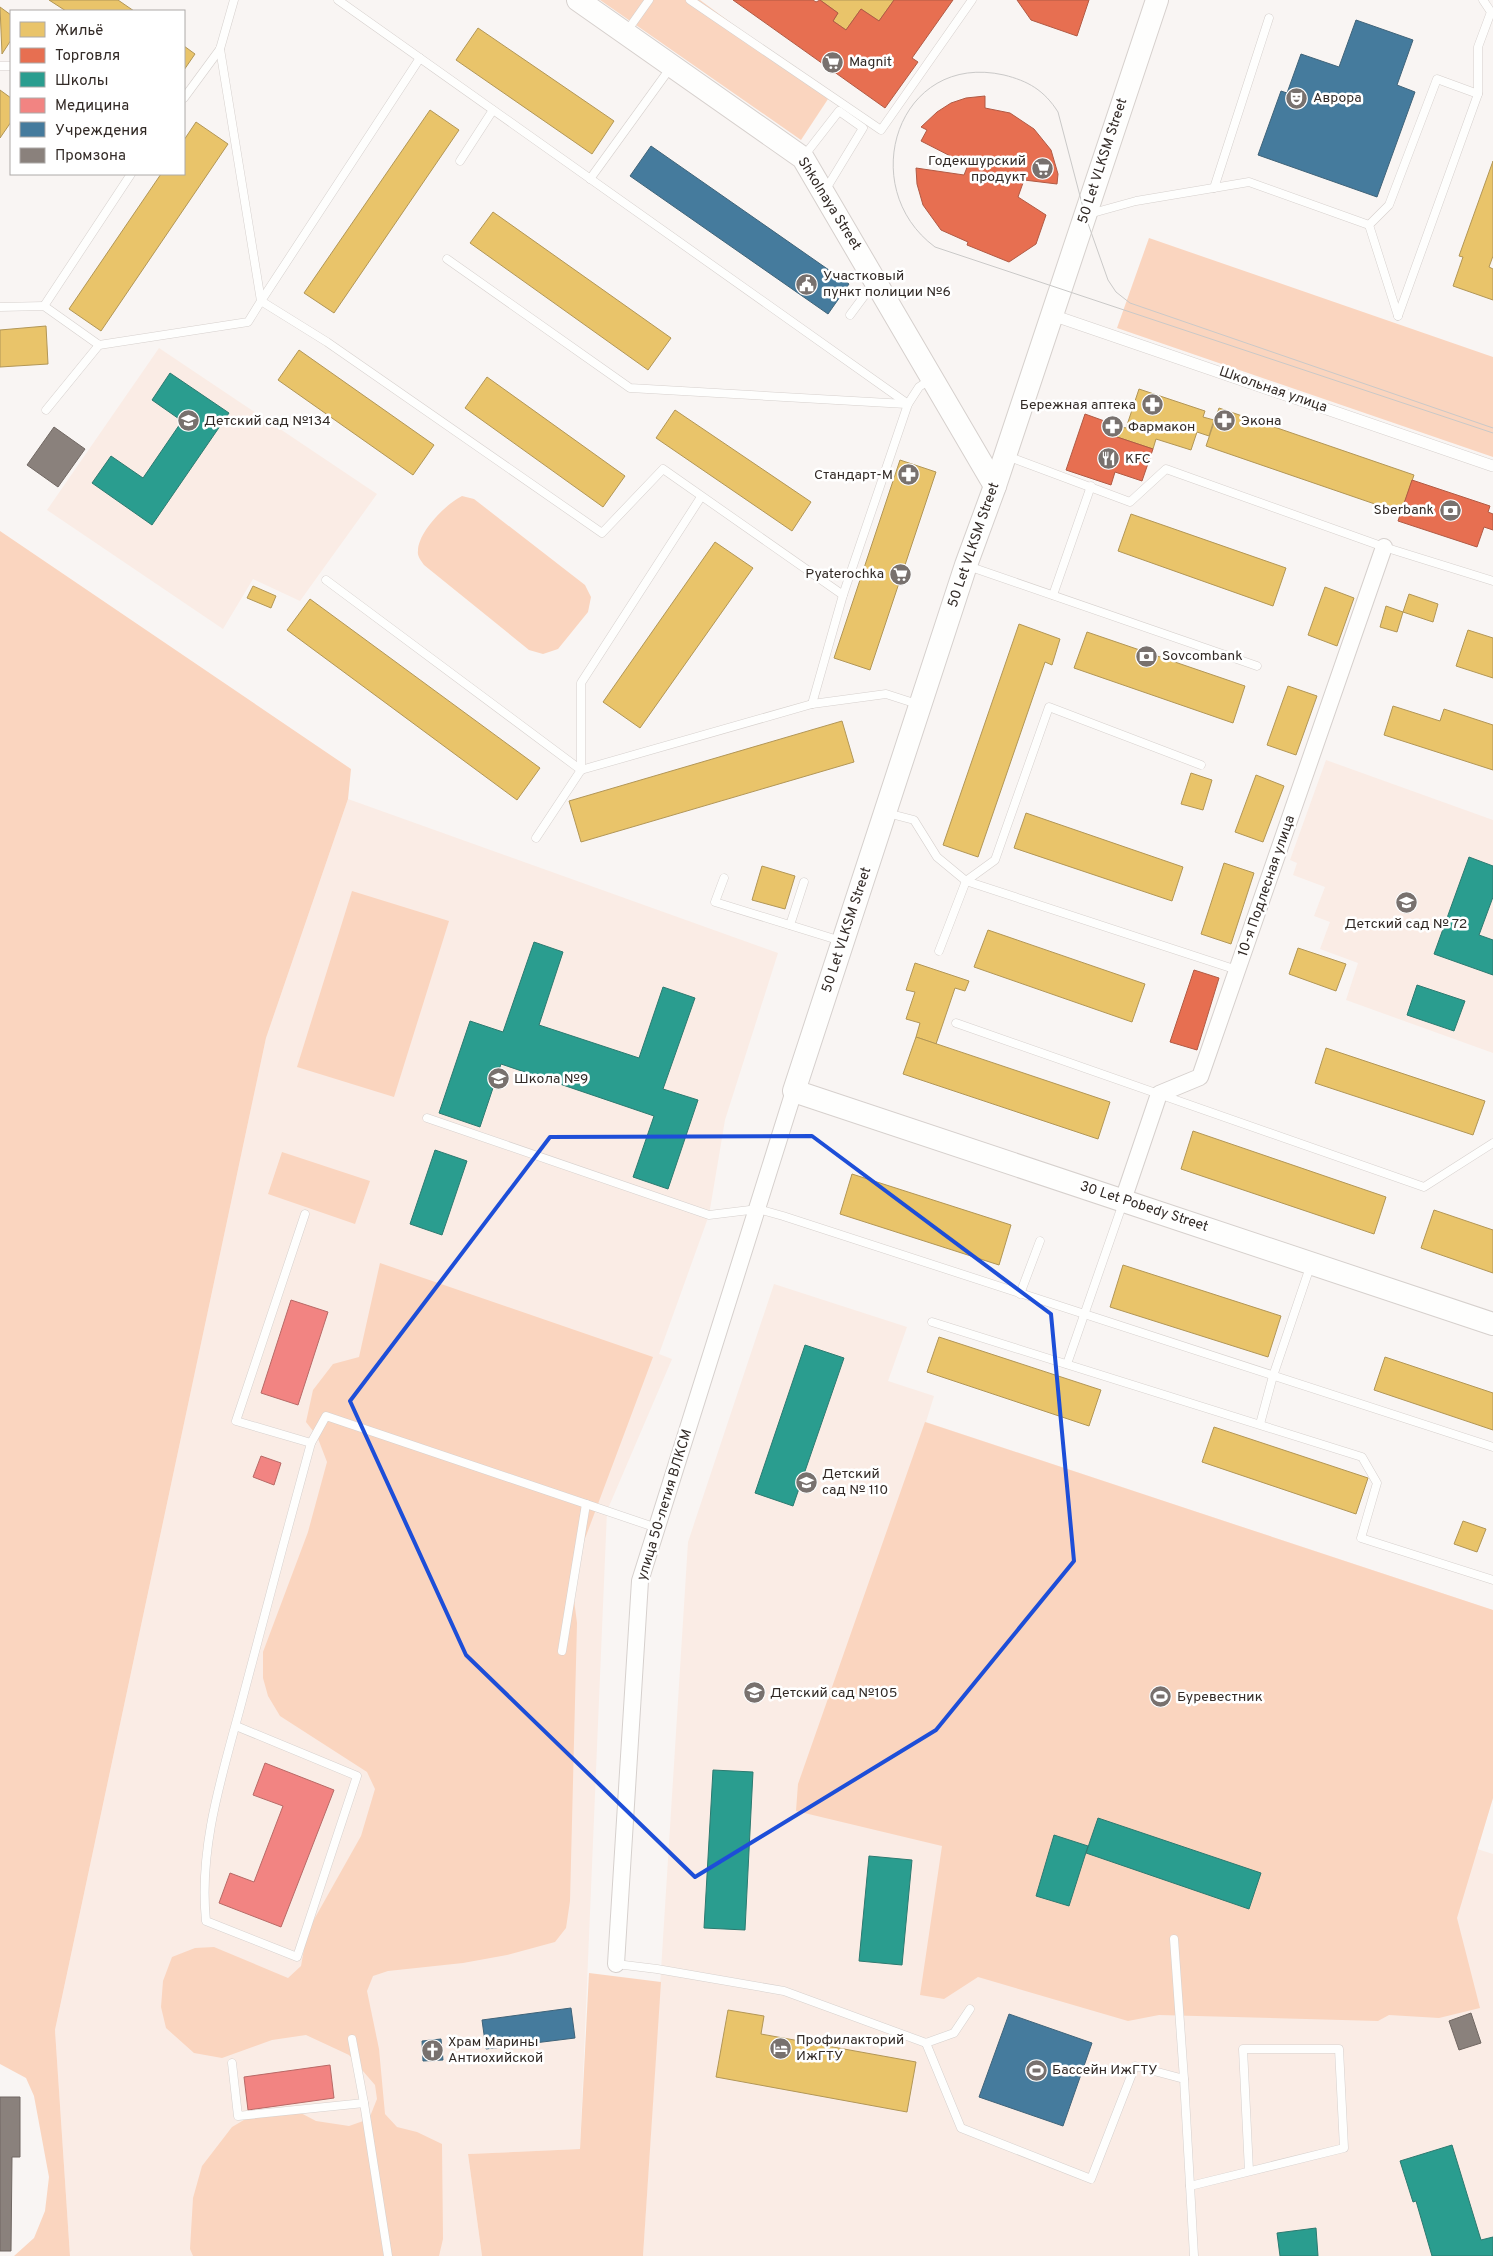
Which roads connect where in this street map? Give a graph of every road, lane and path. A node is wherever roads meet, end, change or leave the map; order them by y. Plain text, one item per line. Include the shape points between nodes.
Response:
1 (234, 0) edge
2 (338, 0) edge
3 (578, 0) edge
4 (649, 0) edge
5 (690, 0) edge
6 (972, 0) edge
7 (1157, 0) edge
8 (1483, 0) edge
9 (1269, 18) dead end
10 (625, 33) junction
11 (220, 49) junction
12 (420, 58) junction
13 (672, 66) junction
14 (1478, 94) junction
15 (185, 97) edge
16 (493, 110) junction
17 (803, 158) junction
18 (460, 161) dead end
19 (130, 175) edge
20 (590, 179) junction
21 (1214, 188) junction
22 (824, 192) junction
23 (1085, 215) junction
24 (1369, 225) junction
25 (447, 260) dead end
26 (879, 287) junction
27 (261, 301) junction
28 (44, 306) junction
29 (0, 307) edge
30 (850, 315) dead end
31 (1052, 315) junction
32 (99, 346) junction
33 (933, 378) junction
34 (908, 404) junction
35 (46, 410) dead end
36 (1006, 455) junction
37 (1493, 466) edge
38 (996, 486) junction
39 (1092, 486) junction
40 (701, 497) junction
41 (1384, 546) junction
42 (966, 565) junction
43 (326, 580) dead end
44 (1493, 581) edge
45 (843, 595) junction
46 (1053, 595) junction
47 (1257, 666) dead end
48 (812, 704) junction
49 (920, 705) junction
50 (1202, 765) dead end
51 (581, 770) junction
52 (886, 812) junction
53 (536, 838) dead end
54 (724, 878) dead end
55 (966, 881) junction
56 (804, 882) dead end
57 (790, 925) junction
58 (843, 941) junction
59 (939, 952) dead end
60 (1238, 970) junction
61 (956, 1023) dead end
62 (794, 1092) junction
63 (1158, 1094) junction
64 (427, 1118) dead end
65 (1493, 1143) edge
66 (1123, 1200) junction
67 (758, 1209) junction
68 (305, 1214) dead end
69 (1040, 1241) dead end
70 (1311, 1263) junction
71 (1020, 1294) junction
72 (1084, 1315) junction
73 (932, 1322) dead end
74 (1493, 1324) edge
75 (1067, 1364) junction
76 (1273, 1376) junction
77 (1260, 1424) junction
78 (311, 1443) junction
79 (1493, 1447) edge
80 (586, 1504) junction
81 (657, 1528) junction
82 (1493, 1580) edge
83 (562, 1651) dead end
84 (236, 1726) junction
85 (1174, 1939) dead end
86 (616, 1964) joint
87 (970, 2009) dead end
88 (352, 2040) dead end
89 (926, 2043) junction
90 (232, 2063) dead end
91 (1184, 2080) junction
92 (364, 2103) junction
93 (1249, 2171) junction
94 (1190, 2186) junction
95 (388, 2256) edge
96 (1194, 2256) edge

1 - 11 lane
2 - 12 lane
3 - 10 main road, Shkolnaya Street
4 - 10 lane
5 - 6 lane via 881,130
7 - 23 main road, 50 Let VLKSM Street
8 - 14 lane via 1491,12 1478,47
9 - 21 lane
10 - 13 main road, Shkolnaya Street
11 - 15 lane
11 - 27 lane
12 - 16 lane
12 - 27 lane
13 - 17 main road, Shkolnaya Street
13 - 20 lane
14 - 24 lane via 1437,79 1389,205
14 - 24 lane via 1398,316
16 - 18 lane
16 - 20 lane
17 - 22 main road, Shkolnaya Street
17 - 22 lane via 838,111 864,128
19 - 28 lane
20 - 34 lane
21 - 23 lane via 1136,201
21 - 24 lane via 1249,182
22 - 26 main road, Shkolnaya Street
23 - 31 main road, 50 Let VLKSM Street
25 - 34 lane via 630,388
26 - 30 lane via 867,292
26 - 33 main road, Shkolnaya Street
27 - 32 lane via 248,322
27 - 40 lane via 327,342 602,533 663,469
28 - 29 lane
28 - 32 lane
31 - 36 main road, 50 Let VLKSM Street
31 - 37 street, Школьная улица
32 - 35 lane
33 - 34 lane via 919,387
33 - 38 main road, Shkolnaya Street
34 - 45 lane
36 - 38 main road, 50 Let VLKSM Street
36 - 39 lane
38 - 42 main road, 50 Let VLKSM Street
39 - 41 lane via 1130,502 1166,469
39 - 46 lane
40 - 45 lane
40 - 51 lane via 581,683
41 - 44 lane
41 - 60 street, 10-я Подлесная улица
42 - 46 lane
42 - 49 main road, 50 Let VLKSM Street
43 - 51 lane
45 - 48 lane
46 - 47 lane
48 - 49 lane via 886,694
48 - 51 lane
49 - 52 main road, 50 Let VLKSM Street
50 - 55 lane via 1049,707 995,860
51 - 53 lane
52 - 55 lane via 914,820 937,857
52 - 58 main road, 50 Let VLKSM Street
54 - 57 lane via 716,902
55 - 59 lane
55 - 60 lane
56 - 57 lane
57 - 58 lane
58 - 62 main road, 50 Let VLKSM Street
60 - 63 street, 10-я Подлесная улица via 1200,1077
61 - 63 lane
62 - 66 main road, 30 Let Pobedy Street
62 - 67 street, улица 50-летия ВЛКСМ
63 - 65 lane via 1424,1187
63 - 66 street
64 - 67 lane via 709,1215
66 - 70 main road, 30 Let Pobedy Street
66 - 72 lane
67 - 71 lane
67 - 81 street, улица 50-летия ВЛКСМ
68 - 78 lane via 236,1421
69 - 71 lane
70 - 74 main road, 30 Let Pobedy Street
70 - 76 lane
71 - 72 lane
72 - 75 lane
72 - 76 lane
73 - 75 lane
75 - 77 lane
76 - 77 lane
76 - 79 lane
77 - 82 lane via 1362,1458 1377,1483 1362,1538
78 - 80 lane via 326,1416
78 - 84 lane
80 - 81 lane
80 - 83 lane
81 - 86 street, улица 50-летия ВЛКСМ via 640,1581
84 - 84 lane via 208,1831 206,1921 297,1957 357,1776
85 - 91 lane
86 - 89 lane via 784,1991
87 - 89 lane via 954,2033
88 - 92 lane
89 - 91 lane via 961,2128 1091,2179 1135,2066
90 - 92 lane via 238,2116
91 - 94 lane
92 - 95 lane
93 - 93 lane via 1344,2148 1339,2049 1243,2049
93 - 94 lane
94 - 96 lane

